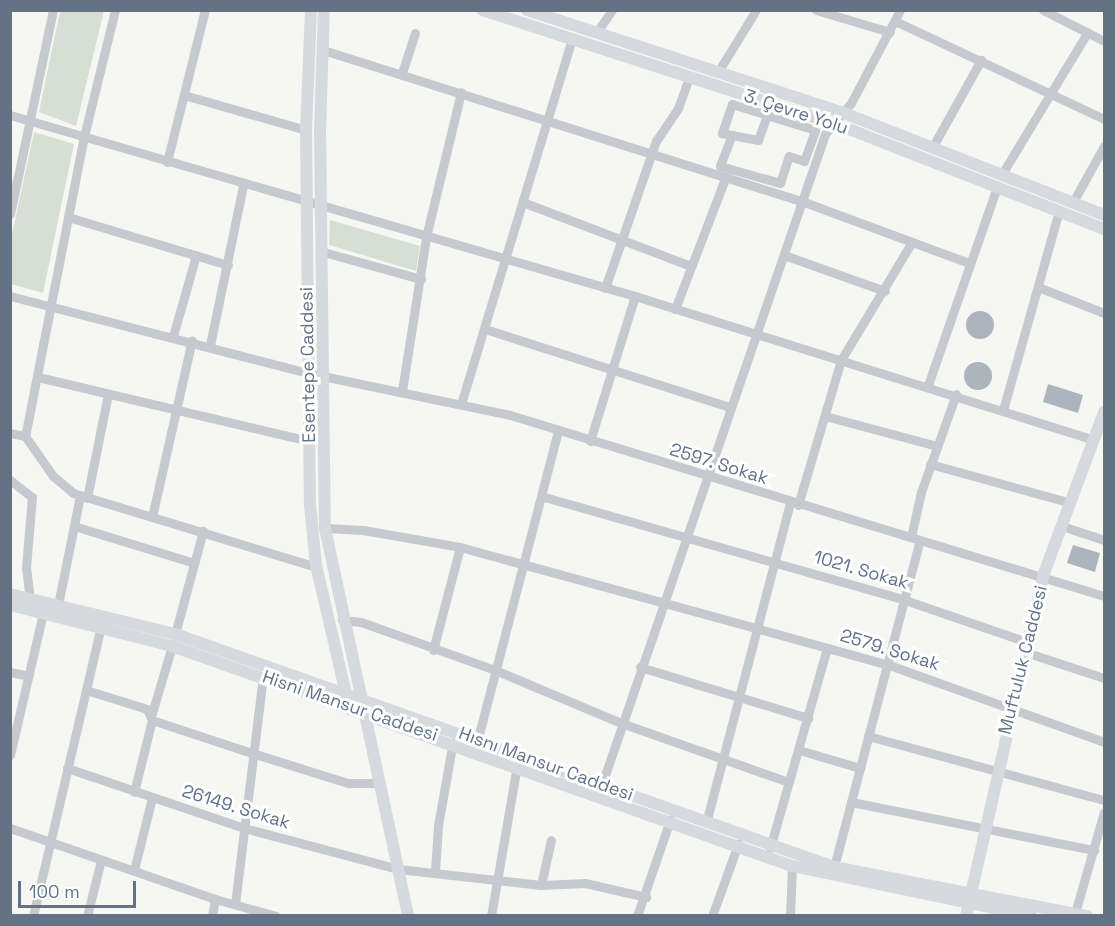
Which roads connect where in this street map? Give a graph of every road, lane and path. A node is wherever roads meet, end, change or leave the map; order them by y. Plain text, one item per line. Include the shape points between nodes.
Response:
1 (53, 10) edge
2 (115, 10) edge
3 (205, 10) edge
4 (310, 10) edge
5 (324, 10) edge
6 (482, 10) edge
7 (527, 10) edge
8 (612, 10) edge
9 (756, 10) edge
10 (816, 10) edge
11 (900, 10) edge
12 (1043, 10) edge
13 (1054, 13) edge
14 (895, 21) junction
15 (890, 32) junction
16 (415, 33) dead end
17 (596, 33) junction
18 (1087, 33) junction
19 (572, 39) junction
20 (1104, 41) edge
21 (323, 50) junction
22 (981, 60) junction
23 (718, 72) junction
24 (402, 73) junction
25 (689, 77) junction
26 (461, 92) junction
27 (1048, 93) junction
28 (184, 95) junction
29 (10, 115) edge
30 (767, 115) junction
31 (548, 118) junction
32 (840, 119) junction
33 (1104, 120) edge
34 (30, 121) junction
35 (306, 130) junction
36 (84, 136) junction
37 (731, 137) junction
38 (1104, 146) edge
39 (932, 148) junction
40 (651, 152) junction
41 (167, 162) junction
42 (1002, 174) junction
43 (726, 176) junction
44 (759, 182) junction
45 (243, 185) junction
46 (997, 187) junction
47 (804, 202) junction
48 (1073, 202) junction
49 (525, 203) junction
50 (307, 204) junction
51 (320, 208) junction
52 (1059, 211) junction
53 (10, 214) edge
54 (1104, 215) edge
55 (68, 217) junction
56 (1104, 229) edge
57 (426, 237) junction
58 (620, 240) junction
59 (912, 242) junction
60 (320, 251) junction
61 (196, 255) junction
62 (784, 255) junction
63 (504, 260) junction
64 (969, 263) junction
65 (228, 265) junction
66 (691, 266) junction
67 (421, 279) junction
68 (1038, 287) junction
69 (605, 288) junction
70 (885, 291) junction
71 (10, 296) edge
72 (635, 296) junction
73 (50, 305) junction
74 (675, 309) junction
75 (1104, 313) edge
76 (484, 328) junction
77 (756, 333) junction
78 (173, 336) junction
79 (192, 340) junction
80 (210, 345) junction
81 (842, 360) junction
82 (611, 366) junction
83 (308, 373) junction
84 (322, 374) junction
85 (38, 377) junction
86 (928, 385) junction
87 (402, 391) junction
88 (108, 394) junction
89 (956, 394) junction
90 (461, 404) junction
91 (729, 407) junction
92 (1003, 410) junction
93 (175, 411) junction
94 (1104, 412) edge
95 (825, 416) junction
96 (558, 430) junction
97 (10, 433) edge
98 (25, 436) junction
99 (1097, 436) edge
100 (309, 441) junction
101 (590, 441) junction
102 (937, 446) junction
103 (930, 464) junction
104 (704, 477) junction
105 (10, 480) edge
106 (541, 496) junction
107 (84, 497) junction
108 (1068, 502) junction
109 (794, 504) junction
110 (152, 517) junction
111 (74, 526) junction
112 (1062, 526) junction
113 (325, 528) junction
114 (203, 531) junction
115 (685, 536) junction
116 (915, 538) junction
117 (1104, 540) edge
118 (460, 547) junction
119 (773, 562) junction
120 (194, 563) junction
121 (524, 566) junction
122 (316, 567) junction
123 (1043, 576) junction
124 (10, 594) edge
125 (1104, 596) edge
126 (30, 598) junction
127 (905, 600) junction
128 (662, 603) junction
129 (10, 605) edge
130 (58, 605) junction
131 (44, 613) junction
132 (342, 620) junction
133 (101, 627) junction
134 (759, 629) junction
135 (330, 631) junction
136 (173, 640) junction
137 (1026, 647) junction
138 (827, 648) junction
139 (434, 650) junction
140 (889, 665) junction
141 (640, 668) junction
142 (495, 670) junction
143 (10, 672) edge
144 (29, 676) junction
145 (263, 676) junction
146 (1104, 678) edge
147 (318, 682) junction
148 (86, 690) junction
149 (343, 690) junction
150 (358, 695) junction
151 (739, 697) junction
152 (1010, 706) junction
153 (362, 710) junction
154 (152, 716) junction
155 (808, 718) junction
156 (621, 723) junction
157 (868, 736) junction
158 (13, 737) edge
159 (478, 738) junction
160 (453, 742) junction
161 (1104, 742) edge
162 (798, 750) junction
163 (252, 753) junction
164 (10, 755) edge
165 (722, 760) junction
166 (517, 766) junction
167 (67, 768) junction
168 (860, 768) junction
169 (996, 770) junction
170 (789, 782) junction
171 (378, 783) junction
172 (602, 784) junction
173 (134, 792) junction
174 (152, 798) junction
175 (1104, 800) edge
176 (851, 802) junction
177 (1104, 812) edge
178 (670, 820) junction
179 (706, 822) junction
180 (10, 828) edge
181 (244, 828) junction
182 (983, 828) junction
183 (552, 840) dead end
184 (52, 843) junction
185 (738, 844) junction
186 (770, 848) junction
187 (1098, 848) edge
188 (101, 860) junction
189 (792, 866) junction
190 (834, 867) junction
191 (398, 869) junction
192 (134, 870) junction
193 (435, 872) junction
194 (494, 879) junction
195 (541, 885) junction
196 (646, 897) junction
197 (215, 899) junction
198 (235, 904) junction
199 (969, 905) edge
200 (1081, 914) edge
201 (33, 915) edge
202 (87, 915) edge
203 (212, 915) edge
204 (276, 915) edge
205 (408, 915) edge
206 (491, 915) edge
207 (637, 915) edge
208 (712, 915) edge
209 (790, 915) edge
210 (1031, 915) edge

1 - 34 street
2 - 36 street
3 - 28 street
4 - 35 main road, Esentepe Caddesi
5 - 21 main road, Esentepe Caddesi
6 - 19 main road, 3. Çevre Yolu
7 - 17 main road, 3. Çevre Yolu
8 - 17 street
9 - 23 street
10 - 15 street
11 - 14 street
12 - 13 street
13 - 18 street
14 - 15 street
14 - 22 street
15 - 32 street
16 - 24 street
17 - 23 main road, 3. Çevre Yolu
18 - 20 street
18 - 27 street
19 - 25 main road, 3. Çevre Yolu
19 - 31 street
21 - 24 street
21 - 51 main road, Esentepe Caddesi
22 - 27 street
22 - 39 street
23 - 32 main road, 3. Çevre Yolu
24 - 26 street
25 - 32 main road, 3. Çevre Yolu
25 - 40 street via 678,108
26 - 31 street
26 - 57 street
27 - 33 street
27 - 42 street
28 - 35 street
28 - 41 street
29 - 34 street
30 - 37 street via 758,140
30 - 37 street via 732,104 722,133
30 - 44 street via 815,130 804,161 789,156 780,183
31 - 40 street
31 - 49 street
32 - 39 main road, 3. Çevre Yolu
32 - 46 main road, 3. Çevre Yolu
32 - 47 street via 825,134
34 - 36 street
34 - 53 street
35 - 50 main road, Esentepe Caddesi
36 - 41 street
36 - 55 street
37 - 44 street via 720,166
38 - 48 street
39 - 42 main road, 3. Çevre Yolu
40 - 43 street
40 - 58 street
41 - 45 street
42 - 48 main road, 3. Çevre Yolu
43 - 44 street
43 - 66 street
44 - 47 street
45 - 50 street
45 - 65 street
46 - 52 main road, 3. Çevre Yolu
46 - 64 street
47 - 59 street
47 - 62 street
48 - 54 main road, 3. Çevre Yolu
49 - 58 street
49 - 63 street
50 - 51 street
50 - 83 main road, Esentepe Caddesi
51 - 57 street
51 - 60 main road, Esentepe Caddesi
52 - 56 main road, 3. Çevre Yolu
52 - 68 street
55 - 61 street
55 - 73 street
57 - 63 street
57 - 67 street
58 - 66 street
58 - 69 street
59 - 64 street
59 - 70 street
60 - 67 street
60 - 84 main road, Esentepe Caddesi
61 - 65 street
61 - 78 street
62 - 70 street
62 - 77 street
63 - 69 street
63 - 76 street
64 - 86 street
65 - 80 street
66 - 74 street
67 - 87 street
68 - 75 street
68 - 92 street
69 - 72 street
70 - 81 street
71 - 73 street, 2597. Sokak
72 - 74 street
72 - 82 street
73 - 78 street, 2597. Sokak
73 - 85 street via 52,318
74 - 77 street
76 - 82 street
76 - 90 street
77 - 81 street
77 - 91 street
78 - 79 street, 2597. Sokak
79 - 80 street, 2597. Sokak
79 - 93 street
80 - 83 street, 2597. Sokak
81 - 86 street
81 - 95 street
82 - 91 street
82 - 101 street
83 - 84 street, 2597. Sokak
83 - 100 main road, Esentepe Caddesi
84 - 87 street, 2597. Sokak
84 - 113 main road, Esentepe Caddesi
85 - 88 street
85 - 98 street
86 - 89 street
87 - 90 street, 2597. Sokak
88 - 93 street
88 - 107 street
89 - 92 street
89 - 102 street
90 - 96 street, 2597. Sokak
91 - 104 street
92 - 99 street
93 - 100 street
93 - 110 street
94 - 99 main road, Muftuluk Caddesi
95 - 102 street
95 - 109 street
96 - 101 street, 2597. Sokak
96 - 106 street
97 - 98 street
98 - 107 street via 58,481
99 - 108 main road, Muftuluk Caddesi
100 - 122 main road, Esentepe Caddesi
101 - 104 street, 2597. Sokak
102 - 103 street
103 - 108 street
103 - 116 street
104 - 109 street, 2597. Sokak
104 - 115 street
105 - 126 street via 32,497 26,567
106 - 115 street, 1021. Sokak
106 - 121 street
107 - 110 street
107 - 111 street
108 - 112 main road, Muftuluk Caddesi
109 - 116 street, 2597. Sokak
109 - 119 street
110 - 114 street
111 - 120 street
111 - 130 street
112 - 117 street
112 - 123 main road, Muftuluk Caddesi
113 - 118 street, 2579. Sokak via 363,530
113 - 132 main road, Esentepe Caddesi
114 - 120 street
114 - 122 street
115 - 119 street, 1021. Sokak
115 - 128 street
116 - 123 street, 2597. Sokak
116 - 127 street
118 - 121 street, 2579. Sokak
118 - 139 street
119 - 127 street, 1021. Sokak
119 - 134 street
120 - 136 street
121 - 128 street, 2579. Sokak
121 - 142 street
122 - 135 main road, Esentepe Caddesi
123 - 125 street, 2597. Sokak
123 - 137 main road, Muftuluk Caddesi
124 - 126 main road, Hısnı Mansur Caddesi
126 - 130 main road, Hısnı Mansur Caddesi
127 - 137 street, 1021. Sokak
127 - 140 street
128 - 134 street, 2579. Sokak
128 - 141 street
129 - 131 main road, Hisni Mansur Caddesi
130 - 136 main road, Hısnı Mansur Caddesi
131 - 133 main road, Hisni Mansur Caddesi
131 - 144 street
132 - 139 street via 361,622
132 - 150 main road, Esentepe Caddesi
133 - 136 main road, Hisni Mansur Caddesi
133 - 148 street
134 - 138 street, 2579. Sokak
134 - 151 street
135 - 147 main road via 332,672
135 - 149 main road, Esentepe Caddesi
136 - 145 main road, Hisni Mansur Caddesi
136 - 147 main road, Hısnı Mansur Caddesi
136 - 154 street
137 - 146 street, 1021. Sokak
137 - 152 main road, Muftuluk Caddesi
138 - 140 street, 2579. Sokak
138 - 155 street
139 - 142 street
140 - 152 street, 2579. Sokak
140 - 157 street
141 - 151 street
141 - 156 street
142 - 156 street
142 - 159 street
143 - 144 street
144 - 158 street
145 - 153 main road, Hisni Mansur Caddesi
145 - 163 street
147 - 149 main road, Hısnı Mansur Caddesi
148 - 154 street
148 - 167 street
149 - 150 main road, Hısnı Mansur Caddesi
149 - 153 main road
150 - 153 main road, Esentepe Caddesi
150 - 159 main road, Hısnı Mansur Caddesi
151 - 155 street
151 - 165 street
152 - 161 street, 2579. Sokak
152 - 169 main road, Muftuluk Caddesi
153 - 160 main road, Hisni Mansur Caddesi
153 - 171 main road, Esentepe Caddesi
154 - 163 street
154 - 173 street
155 - 162 street
156 - 165 street
156 - 172 street
157 - 168 street
157 - 169 street
158 - 164 street
159 - 172 main road, Hısnı Mansur Caddesi
160 - 166 main road, Hisni Mansur Caddesi
160 - 193 street via 438,825
162 - 168 street
162 - 170 street
163 - 171 street via 348,783
163 - 181 street
165 - 170 street
165 - 179 street
166 - 178 main road, Hisni Mansur Caddesi
166 - 194 street
167 - 173 street, 26149. Sokak
167 - 184 street
168 - 176 street
169 - 175 street
169 - 182 main road, Muftuluk Caddesi
170 - 186 street
171 - 191 main road, Esentepe Caddesi
172 - 179 main road, Hısnı Mansur Caddesi
173 - 174 street, 26149. Sokak
174 - 181 street, 26149. Sokak
174 - 192 street
176 - 182 street
176 - 190 street
177 - 187 street
178 - 185 main road, Hisni Mansur Caddesi
178 - 196 street
179 - 186 main road, Hısnı Mansur Caddesi
180 - 184 street
181 - 191 street, 26149. Sokak
181 - 198 street
182 - 187 street
182 - 199 main road, Muftuluk Caddesi
183 - 195 street
184 - 188 street
184 - 201 street
185 - 189 main road, Hisni Mansur Caddesi
185 - 208 street
186 - 190 main road, Hısnı Mansur Caddesi
187 - 200 street
188 - 192 street
188 - 202 street
189 - 199 main road, Hisni Mansur Caddesi
189 - 209 street
190 - 199 main road, Hısnı Mansur Caddesi
191 - 193 street, 26149. Sokak
191 - 205 main road, Esentepe Caddesi
192 - 197 street
193 - 194 street, 26149. Sokak
194 - 195 street, 26149. Sokak
194 - 206 street
195 - 196 street, 26149. Sokak via 585,883
196 - 207 street
197 - 198 street
197 - 203 street
198 - 204 street
199 - 200 main road, Hısnı Mansur Caddesi
199 - 210 main road, Hisni Mansur Caddesi

